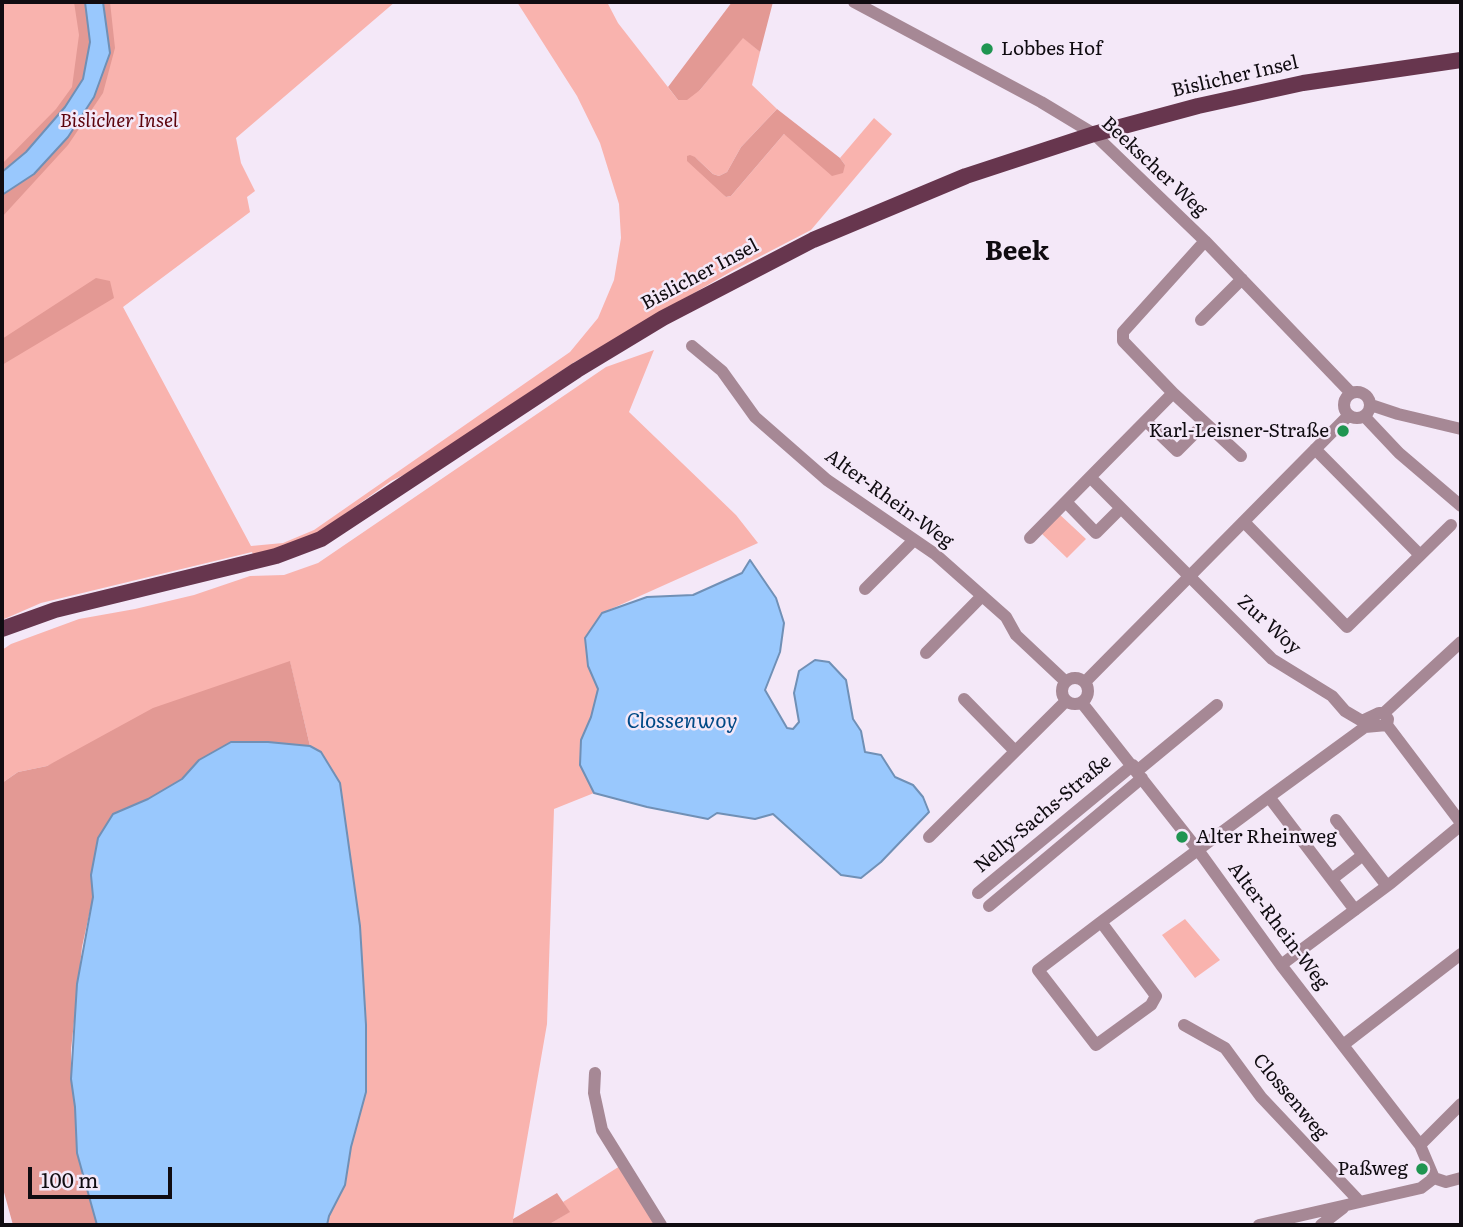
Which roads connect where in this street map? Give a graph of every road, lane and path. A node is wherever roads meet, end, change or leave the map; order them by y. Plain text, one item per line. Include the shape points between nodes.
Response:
1 (854, 2) edge
2 (1461, 60) edge
3 (1094, 134) junction
4 (1205, 241) junction
5 (1242, 279) junction
6 (1201, 320) dead end
7 (692, 346) dead end
8 (1173, 393) junction
9 (1351, 393) junction
10 (1371, 405) junction
11 (1348, 416) junction
12 (1365, 417) junction
13 (1146, 421) junction
14 (1205, 424) junction
15 (1461, 429) edge
16 (1315, 449) junction
17 (1241, 456) dead end
18 (1090, 477) junction
19 (1066, 502) junction
20 (1461, 506) edge
21 (1121, 508) junction
22 (1244, 522) junction
23 (1451, 525) dead end
24 (1030, 538) dead end
25 (914, 540) junction
26 (1420, 555) junction
27 (1189, 576) junction
28 (865, 589) dead end
29 (982, 596) junction
30 (2, 629) edge
31 (1461, 642) edge
32 (926, 653) dead end
33 (1066, 681) junction
34 (1084, 682) junction
35 (964, 699) dead end
36 (1066, 701) junction
37 (1082, 703) junction
38 (1217, 705) dead end
39 (1385, 719) junction
40 (1363, 724) junction
41 (1015, 751) junction
42 (1137, 772) junction
43 (1269, 797) junction
44 (1336, 820) dead end
45 (1461, 824) edge
46 (929, 837) dead end
47 (1198, 850) junction
48 (1363, 855) junction
49 (1332, 879) junction
50 (1387, 886) junction
51 (978, 893) dead end
52 (989, 906) dead end
53 (1355, 910) junction
54 (1101, 922) junction
55 (1461, 954) edge
56 (1281, 965) junction
57 (1184, 1025) dead end
58 (1343, 1045) junction
59 (594, 1073) dead end
60 (1461, 1104) edge
61 (1420, 1145) junction
62 (1434, 1178) junction
63 (1461, 1178) edge
64 (1360, 1202) junction
65 (1346, 1206) junction
66 (661, 1225) edge
67 (1259, 1225) edge
68 (1321, 1225) edge

1 - 3 street, Beekscher Weg
2 - 3 main road, Bislicher Insel via 1303,83
3 - 4 street, Beekscher Weg
3 - 30 main road, Bislicher Insel via 891,206 737,278 577,370 321,539 276,556 55,610
4 - 5 street, Beekscher Weg
4 - 8 street via 1123,332 1123,341
5 - 6 street
5 - 9 street, Beekscher Weg
7 - 25 street, Alter-Rhein-Weg via 722,371 755,417 827,480
8 - 13 street
8 - 14 street
9 - 10 street via 1364,393
9 - 11 street via 1345,400
10 - 12 street
10 - 15 street
11 - 12 street
11 - 16 street
12 - 20 street
13 - 14 street via 1177,451
13 - 18 street
14 - 17 street
16 - 22 street
16 - 26 street
18 - 19 street
18 - 21 street, Zur Woy
19 - 21 street via 1096,533
19 - 24 street
21 - 27 street, Zur Woy
22 - 26 street via 1347,627
22 - 27 street
23 - 26 street
25 - 28 street
25 - 29 street, Alter-Rhein-Weg
27 - 34 street
27 - 40 street, Zur Woy via 1272,659 1332,696
29 - 32 street
29 - 33 street, Alter-Rhein-Weg
31 - 39 street
33 - 34 street via 1077,678
33 - 36 street via 1062,693
34 - 37 street via 1088,693
35 - 41 street
36 - 37 street
36 - 41 street
37 - 42 street, Alter-Rhein-Weg
38 - 42 street
39 - 40 street via 1379,713
39 - 45 street
40 - 43 street
41 - 46 street
42 - 47 street, Alter-Rhein-Weg
42 - 51 street, Nelly-Sachs-Straße
42 - 52 street, Nelly-Sachs-Straße
43 - 47 street
43 - 49 street
44 - 48 street
45 - 50 street
47 - 54 street
47 - 56 street, Alter-Rhein-Weg
48 - 49 street
48 - 50 street
49 - 53 street
50 - 53 street
53 - 56 street
54 - 54 street via 1038,970 1096,1045 1151,1005 1156,996
55 - 58 street
56 - 58 street, Alter-Rhein-Weg
57 - 64 street, Clossenweg via 1225,1048 1261,1097
58 - 61 street, Alter-Rhein-Weg
59 - 66 street via 602,1130
60 - 61 street
61 - 62 street, Alter-Rhein-Weg
62 - 63 street via 1446,1182
62 - 64 street via 1421,1188
64 - 65 street
65 - 67 street
65 - 68 street

